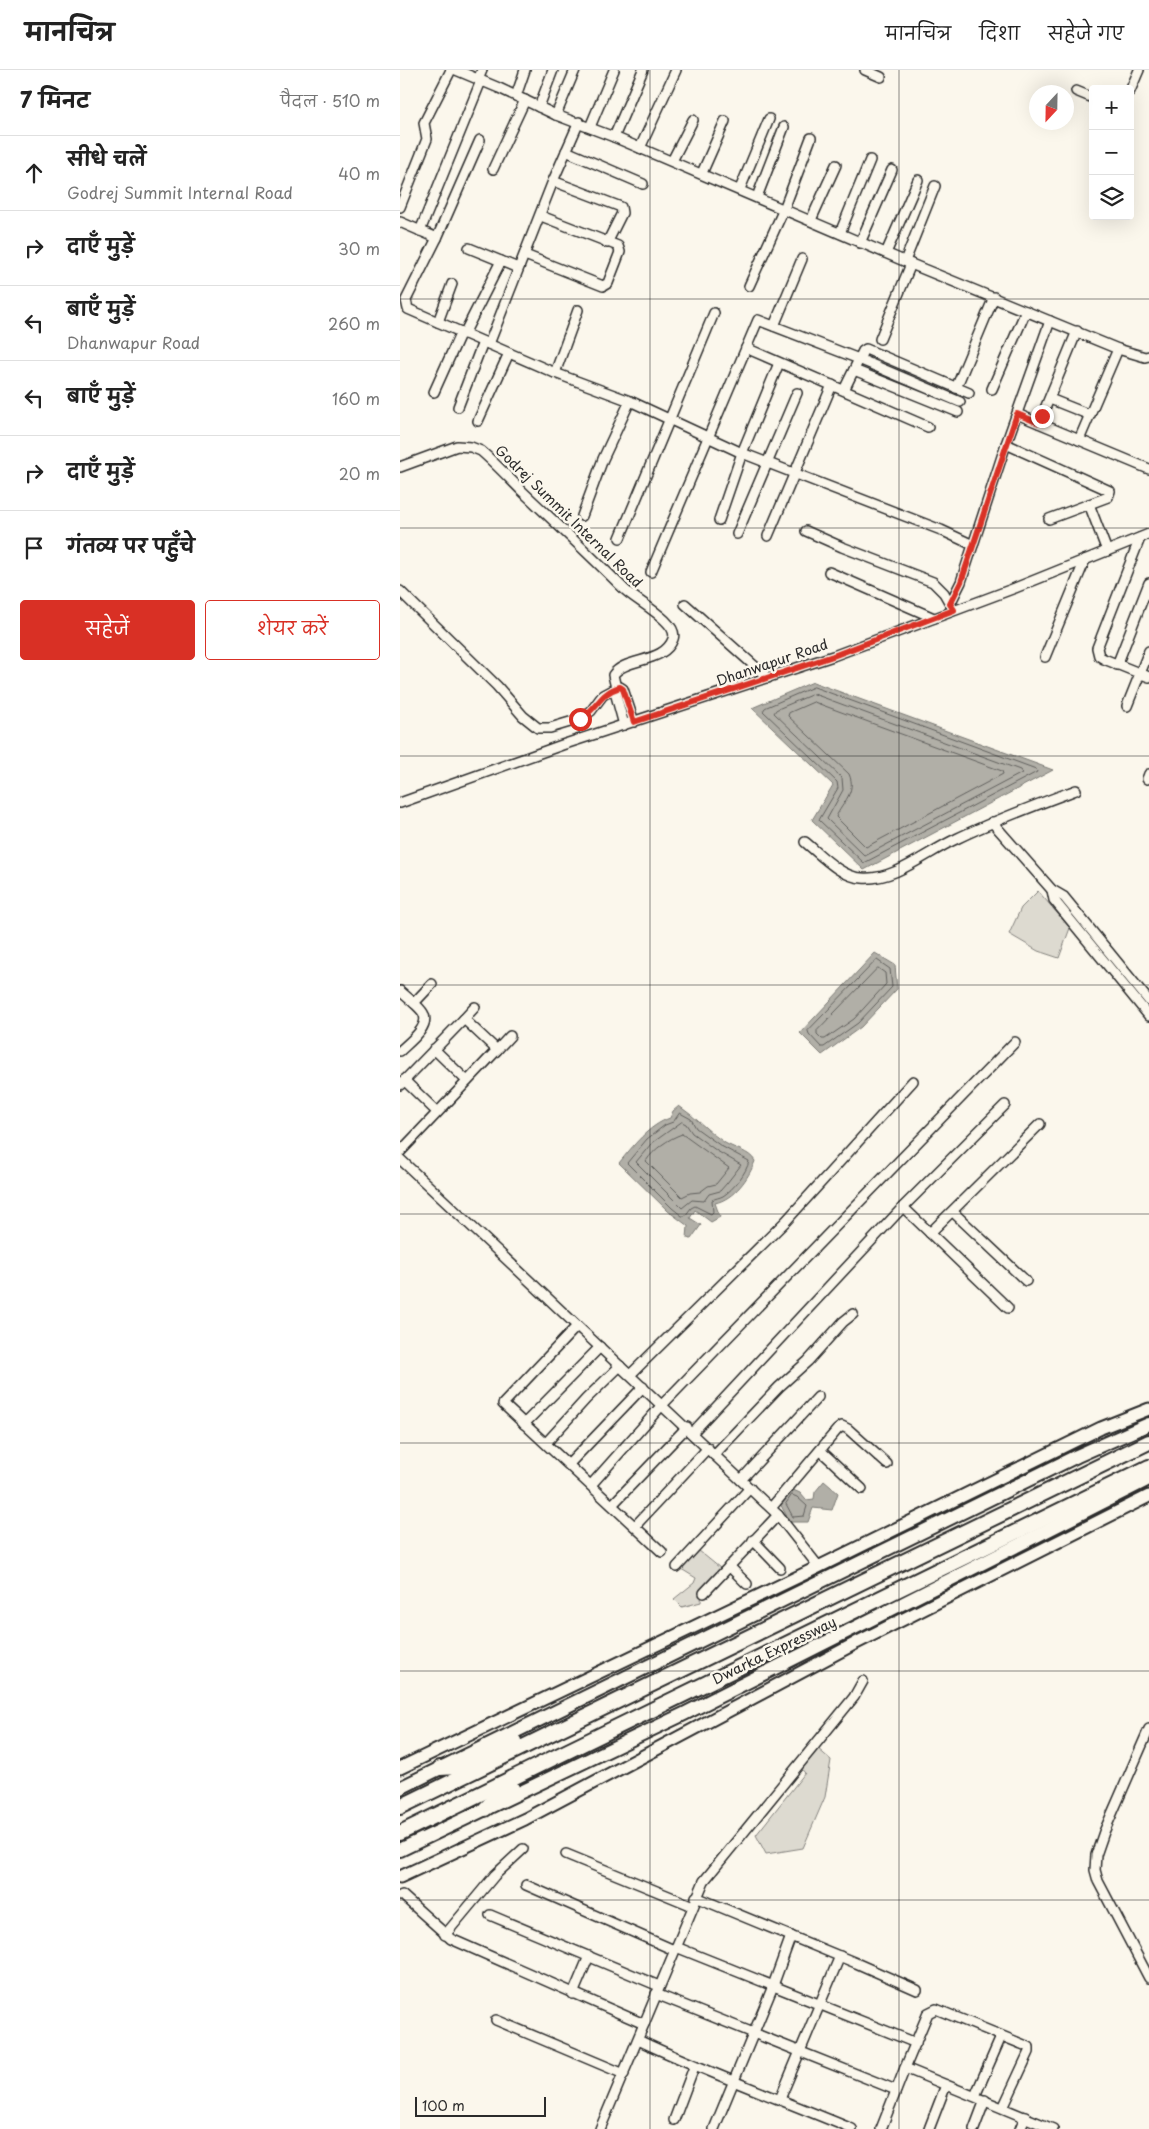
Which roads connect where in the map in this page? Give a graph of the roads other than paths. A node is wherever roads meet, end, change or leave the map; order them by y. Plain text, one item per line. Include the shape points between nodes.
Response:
1 (451, 70) edge
2 (456, 70) edge
3 (482, 70) edge
4 (525, 70) edge
5 (554, 70) edge
6 (575, 70) edge
7 (614, 70) edge
8 (643, 70) edge
9 (676, 70) edge
10 (865, 70) edge
11 (1139, 70) edge
12 (881, 77) dead end
13 (479, 80) junction
14 (1133, 85) edge
15 (1076, 91) dead end
16 (516, 96) junction
17 (1089, 96) edge
18 (524, 100) junction
19 (539, 107) junction
20 (556, 115) junction
21 (769, 119) dead end
22 (693, 120) dead end
23 (725, 121) dead end
24 (579, 122) junction
25 (590, 127) junction
26 (784, 127) dead end
27 (614, 136) junction
28 (811, 138) dead end
29 (480, 140) dead end
30 (640, 148) junction
31 (566, 151) junction
32 (870, 160) dead end
33 (672, 161) junction
34 (836, 166) dead end
35 (493, 169) dead end
36 (892, 170) dead end
37 (702, 173) junction
38 (918, 180) dead end
39 (553, 181) junction
40 (643, 184) dead end
41 (935, 186) dead end
42 (740, 189) junction
43 (757, 197) junction
44 (400, 207) edge
45 (784, 209) junction
46 (541, 216) junction
47 (811, 220) junction
48 (400, 222) edge
49 (420, 231) junction
50 (840, 233) junction
51 (437, 238) junction
52 (607, 243) junction
53 (860, 243) junction
54 (469, 248) dead end
55 (886, 253) junction
56 (525, 255) junction
57 (802, 259) dead end
58 (501, 261) junction
59 (908, 263) junction
60 (518, 268) junction
61 (452, 284) dead end
62 (749, 286) dead end
63 (994, 297) junction
64 (578, 310) dead end
65 (1026, 311) junction
66 (714, 313) dead end
67 (1050, 321) junction
68 (438, 322) junction
69 (774, 326) junction
70 (1077, 331) junction
71 (463, 333) junction
72 (880, 339) dead end
73 (486, 343) junction
74 (746, 348) junction
75 (1118, 348) junction
76 (508, 354) junction
77 (1149, 356) edge
78 (859, 359) junction
79 (779, 363) junction
80 (854, 370) junction
81 (554, 374) junction
82 (832, 384) junction
83 (956, 388) junction
84 (992, 389) dead end
85 (844, 390) junction
86 (434, 392) dead end
87 (798, 392) dead end
88 (969, 393) dead end
89 (1050, 398) junction
90 (630, 401) junction
91 (960, 402) dead end
92 (458, 407) dead end
93 (958, 412) dead end
94 (1017, 414) junction
95 (1090, 415) junction
96 (670, 420) junction
97 (478, 421) dead end
98 (1039, 423) junction
99 (928, 427) dead end
100 (707, 438) junction
101 (1080, 440) junction
102 (1006, 444) junction
103 (742, 453) junction
104 (401, 464) edge
105 (768, 464) junction
106 (1149, 469) edge
107 (794, 474) junction
108 (1089, 504) junction
109 (582, 516) dead end
110 (1049, 519) dead end
111 (720, 520) dead end
112 (806, 530) dead end
113 (737, 534) dead end
114 (1149, 534) edge
115 (768, 536) dead end
116 (620, 538) dead end
117 (1140, 538) junction
118 (974, 545) junction
119 (1107, 551) junction
120 (1085, 560) junction
121 (651, 572) dead end
122 (830, 572) dead end
123 (1149, 583) edge
124 (400, 591) edge
125 (685, 604) dead end
126 (952, 607) junction
127 (934, 618) junction
128 (1149, 651) edge
129 (1045, 657) dead end
130 (1117, 665) junction
131 (1140, 674) junction
132 (1149, 677) edge
133 (768, 678) junction
134 (616, 688) junction
135 (1127, 706) dead end
136 (634, 722) junction
137 (624, 726) junction
138 (1076, 790) dead end
139 (402, 800) edge
140 (992, 822) junction
141 (805, 842) dead end
142 (1052, 890) junction
143 (432, 984) dead end
144 (400, 991) edge
145 (1149, 1001) edge
146 (414, 1003) junction
147 (475, 1007) dead end
148 (1149, 1016) edge
149 (464, 1019) junction
150 (510, 1036) dead end
151 (1014, 1042) dead end
152 (434, 1049) junction
153 (496, 1050) junction
154 (400, 1051) edge
155 (467, 1081) junction
156 (913, 1081) dead end
157 (402, 1082) edge
158 (1005, 1105) dead end
159 (438, 1112) junction
160 (1040, 1124) dead end
161 (400, 1152) edge
162 (400, 1159) edge
163 (903, 1207) junction
164 (953, 1212) junction
165 (930, 1233) junction
166 (1026, 1281) dead end
167 (1008, 1308) dead end
168 (853, 1314) dead end
169 (577, 1326) junction
170 (600, 1347) junction
171 (620, 1366) junction
172 (630, 1376) junction
173 (643, 1388) junction
174 (818, 1397) dead end
175 (662, 1405) junction
176 (1149, 1409) edge
177 (524, 1424) junction
178 (1149, 1424) edge
179 (690, 1430) junction
180 (1149, 1442) edge
181 (546, 1443) junction
182 (711, 1451) junction
183 (821, 1451) junction
184 (569, 1464) junction
185 (887, 1464) dead end
186 (1149, 1467) edge
187 (741, 1480) junction
188 (1149, 1480) edge
189 (591, 1485) junction
190 (750, 1488) junction
191 (862, 1489) dead end
192 (1149, 1496) edge
193 (612, 1505) junction
194 (774, 1511) junction
195 (635, 1526) junction
196 (754, 1540) junction
197 (662, 1552) dead end
198 (677, 1566) dead end
199 (729, 1566) junction
200 (818, 1567) junction
201 (780, 1568) dead end
202 (748, 1584) dead end
203 (704, 1593) dead end
204 (863, 1681) dead end
205 (605, 1707) junction
206 (1149, 1729) edge
207 (612, 1730) junction
208 (400, 1768) edge
209 (440, 1768) junction
210 (400, 1788) edge
211 (400, 1807) edge
212 (485, 1809) junction
213 (400, 1833) edge
214 (523, 1849) dead end
215 (400, 1850) edge
216 (566, 1854) dead end
217 (400, 1877) edge
218 (526, 1885) dead end
219 (401, 1895) edge
220 (694, 1902) junction
221 (490, 1915) dead end
222 (445, 1935) junction
223 (791, 1936) junction
224 (675, 1949) junction
225 (589, 1956) junction
226 (840, 1956) junction
227 (1149, 1978) edge
228 (772, 1986) junction
229 (658, 1990) junction
230 (917, 1990) dead end
231 (573, 1994) junction
232 (819, 2005) junction
233 (496, 2020) dead end
234 (644, 2024) junction
235 (752, 2032) junction
236 (1000, 2037) junction
237 (638, 2040) junction
238 (916, 2043) junction
239 (799, 2051) junction
240 (694, 2067) junction
241 (905, 2068) junction
242 (624, 2074) junction
243 (733, 2081) junction
244 (946, 2085) junction
245 (896, 2090) junction
246 (975, 2096) junction
247 (780, 2099) junction
248 (985, 2100) junction
249 (1003, 2108) junction
250 (1025, 2117) junction
251 (674, 2120) dead end
252 (600, 2129) edge
253 (714, 2129) edge
254 (852, 2129) edge
255 (881, 2129) edge
256 (929, 2129) edge
257 (974, 2129) edge
258 (1020, 2129) edge
259 (1053, 2129) edge

1 - 44 street via 424,124 428,139
2 - 13 street
3 - 13 street
4 - 16 street
5 - 19 street
6 - 20 street
7 - 25 street
8 - 27 street
9 - 30 street
10 - 12 street
11 - 14 street
13 - 16 street
13 - 49 street
15 - 17 street
16 - 18 street
18 - 19 street
18 - 35 street
19 - 20 street
20 - 24 street
21 - 42 street
22 - 33 street
23 - 37 street
24 - 25 street
24 - 31 street
25 - 27 street
26 - 43 street
27 - 30 street
28 - 45 street
29 - 51 street
30 - 33 street
31 - 39 street
31 - 40 street
32 - 50 street
33 - 37 street
34 - 47 street
36 - 53 street
37 - 42 street
38 - 55 street
39 - 46 street
39 - 52 street via 621,207 622,213
41 - 59 street
42 - 43 street
43 - 45 street
45 - 47 street
45 - 62 street
46 - 52 street
46 - 56 street
47 - 50 street
48 - 49 street
49 - 51 street
50 - 53 street
51 - 68 street via 406,304 408,309
52 - 56 street via 618,246 620,252 606,286
53 - 55 street
54 - 58 street
55 - 59 street
56 - 60 street
57 - 69 street
58 - 60 street
58 - 71 street
59 - 63 street
59 - 72 street
60 - 73 street
61 - 68 street
63 - 65 street
63 - 83 street
64 - 81 street
65 - 67 street
65 - 84 street
66 - 96 street
67 - 70 street
67 - 94 street
68 - 71 street
69 - 74 street via 758,320
69 - 78 street
70 - 75 street
70 - 89 street
71 - 73 street
71 - 86 street
73 - 76 street
73 - 92 street
74 - 79 street
74 - 100 street
75 - 77 street
75 - 95 street
76 - 81 street
76 - 97 street
78 - 80 street
78 - 83 street via 866,349
78 - 91 street
79 - 82 street
79 - 103 street
80 - 85 street
80 - 93 street
81 - 90 street
82 - 85 street
82 - 107 street
83 - 88 street
85 - 99 street
87 - 105 street
89 - 95 street
89 - 98 street
90 - 96 street
90 - 109 street via 597,473
94 - 98 street
94 - 102 street
95 - 101 street
96 - 100 street
96 - 116 street
98 - 101 street
100 - 103 street
100 - 121 street
101 - 106 street
102 - 108 street via 1110,491 1108,496
102 - 118 street
103 - 105 street
103 - 111 street
104 - 134 street, Godrej Summit Internal Road via 457,446 471,446 480,451 624,590 668,622 674,632 674,639 668,647 658,655 616,670 613,678
105 - 107 street
105 - 113 street
107 - 115 street
107 - 118 street
108 - 110 street
108 - 119 street
112 - 126 street via 933,582
114 - 117 street, Dhanwapur Road
117 - 119 street, Dhanwapur Road
117 - 130 street via 1097,648 1099,656
118 - 126 street
119 - 120 street, Dhanwapur Road
120 - 126 street, Dhanwapur Road
120 - 129 street
122 - 127 street
123 - 130 street
124 - 134 street via 538,728 550,728 580,719 603,695
125 - 133 street
126 - 127 street, Dhanwapur Road
127 - 133 street, Dhanwapur Road
128 - 131 street
130 - 131 street
131 - 132 street
131 - 135 street
133 - 136 street, Dhanwapur Road
134 - 136 street via 623,689
134 - 137 street, Godrej Summit Internal Road
136 - 137 street, Dhanwapur Road
137 - 139 street, Dhanwapur Road
138 - 140 street
140 - 141 street via 933,850 898,872 879,877 862,878 842,871
140 - 142 street
142 - 145 street via 1064,896
142 - 148 street via 1054,900
143 - 146 street
144 - 146 street
146 - 154 street via 424,1014 425,1021
147 - 149 street
149 - 152 street
149 - 153 street
150 - 153 street
151 - 175 street
152 - 155 street
152 - 157 street
153 - 155 street
155 - 159 street
156 - 172 street via 786,1221
157 - 159 street
158 - 163 street
159 - 161 street
160 - 164 street
162 - 169 street
163 - 165 street
163 - 179 street
164 - 165 street
164 - 166 street
165 - 167 street
168 - 182 street via 808,1361
169 - 170 street
169 - 177 street via 504,1402 504,1406
170 - 171 street
170 - 177 street
171 - 172 street
171 - 181 street
172 - 173 street
173 - 175 street
173 - 184 street
174 - 187 street
175 - 179 street
175 - 189 street
176 - 200 street via 1101,1428
177 - 181 street
178 - 209 main road via 1077,1456
179 - 182 street
179 - 193 street
180 - 205 highway, Dwarka Expressway
181 - 184 street
182 - 187 street
182 - 195 street
183 - 185 street via 842,1426
183 - 191 street
183 - 194 street
184 - 189 street
186 - 207 highway, Dwarka Expressway
187 - 190 street
188 - 212 main road via 684,1714
189 - 193 street
190 - 194 street
190 - 198 street
192 - 217 street via 856,1643 525,1819
193 - 195 street
194 - 196 street
194 - 200 street
195 - 197 street
196 - 199 street
196 - 201 street
199 - 202 street
199 - 203 street
200 - 208 street
204 - 220 street via 854,1697 708,1873
205 - 209 highway via 578,1712 458,1767
205 - 211 highway, Dwarka Expressway
206 - 227 street via 1104,1832 1095,1870
207 - 212 highway via 606,1742 502,1792
207 - 213 highway, Dwarka Expressway
209 - 210 main road
212 - 215 main road
214 - 222 street via 495,1875
216 - 220 street
218 - 224 street
219 - 222 street
220 - 223 street
220 - 224 street
221 - 225 street
222 - 231 street
223 - 226 street
223 - 228 street
224 - 228 street
224 - 229 street
225 - 229 street
225 - 231 street
226 - 230 street
226 - 232 street
228 - 232 street
228 - 235 street
229 - 234 street
229 - 235 street
231 - 234 street
232 - 238 street
232 - 239 street
233 - 242 street
234 - 237 street
235 - 239 street
235 - 243 street
236 - 238 street via 936,2009 928,2013
236 - 246 street
236 - 249 street via 1030,2048
237 - 240 street
237 - 242 street
238 - 241 street
239 - 245 street
239 - 247 street
240 - 243 street
240 - 251 street
241 - 244 street
241 - 245 street
242 - 252 street
243 - 247 street
243 - 253 street
244 - 246 street
244 - 256 street
245 - 255 street
246 - 248 street
247 - 254 street
248 - 249 street
248 - 257 street
249 - 250 street
250 - 258 street
250 - 259 street

